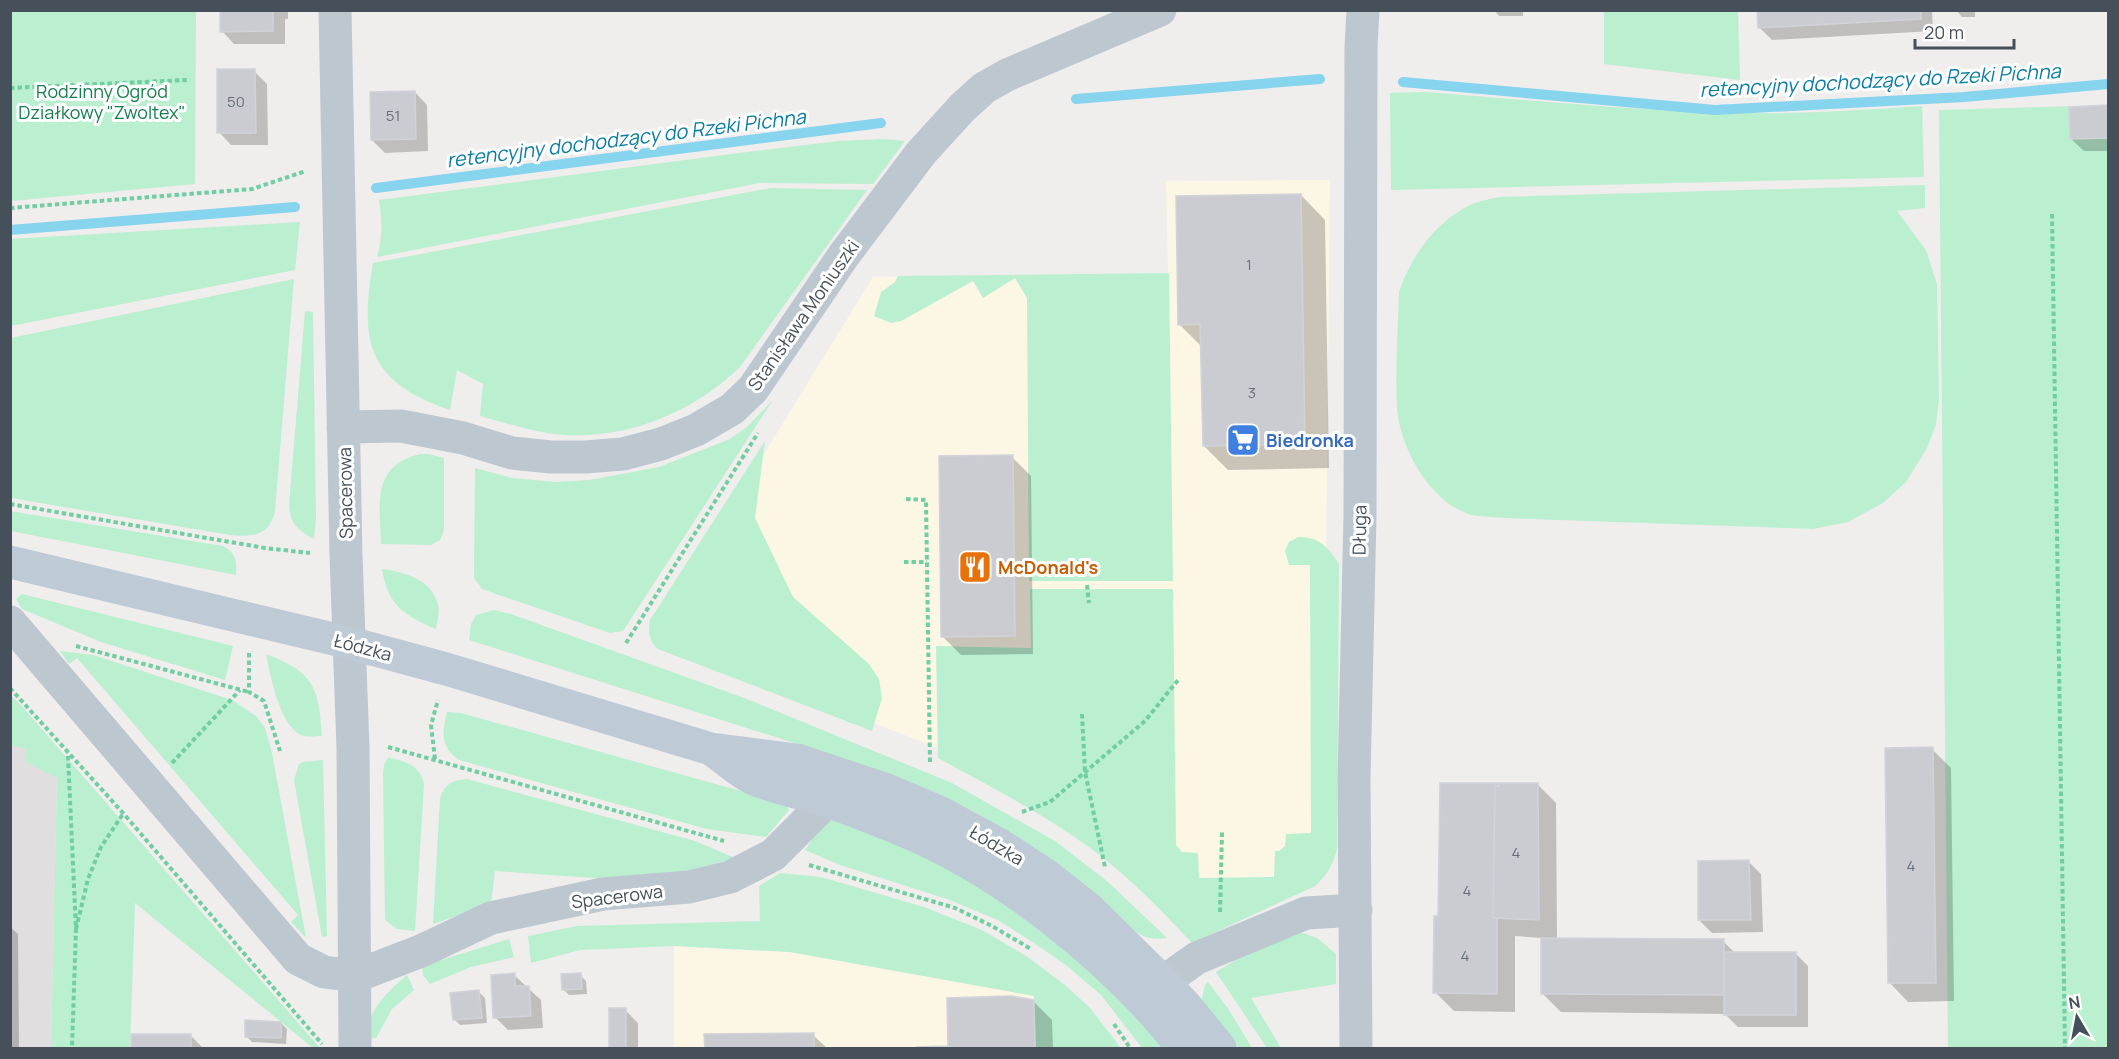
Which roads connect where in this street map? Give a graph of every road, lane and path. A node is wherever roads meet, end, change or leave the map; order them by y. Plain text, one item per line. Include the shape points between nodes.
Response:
1 (335, 10) edge
2 (1160, 10) edge
3 (1363, 10) edge
4 (187, 80) dead end
5 (10, 88) edge
6 (307, 171) dead end
7 (10, 208) edge
8 (2052, 214) dead end
9 (764, 423) dead end
10 (344, 427) junction
11 (906, 499) dead end
12 (10, 504) edge
13 (310, 553) dead end
14 (10, 562) edge
15 (904, 562) dead end
16 (927, 562) junction
17 (1087, 585) dead end
18 (1089, 603) dead end
19 (10, 622) edge
20 (350, 643) junction
21 (626, 643) dead end
22 (74, 645) dead end
23 (249, 645) dead end
24 (1178, 680) dead end
25 (10, 688) edge
26 (240, 690) junction
27 (249, 692) junction
28 (436, 710) dead end
29 (1083, 714) dead end
30 (711, 749) junction
31 (280, 751) dead end
32 (68, 754) junction
33 (435, 759) dead end
34 (930, 762) dead end
35 (1085, 772) junction
36 (150, 786) junction
37 (827, 801) junction
38 (1022, 812) dead end
39 (123, 813) junction
40 (1222, 832) dead end
41 (1105, 867) dead end
42 (1356, 910) junction
43 (76, 929) junction
44 (1219, 949) junction
45 (356, 976) junction
46 (1163, 982) junction
47 (72, 1048) edge
48 (325, 1048) edge
49 (355, 1048) edge
50 (1183, 1048) edge
51 (1220, 1048) edge
52 (1356, 1048) edge
53 (2065, 1048) edge

1 - 10 street, Spacerowa
2 - 10 street, Stanisława Moniuszki via 984,88 921,153 753,389 732,409 696,430 623,454 551,457 512,453 464,438 401,426
3 - 42 street, Długa via 1354,779
4 - 5 path
6 - 7 path via 252,189
8 - 53 path
9 - 21 path
10 - 20 street, Spacerowa
11 - 16 path via 926,500
12 - 13 path
14 - 20 main road, Łódzka
15 - 16 path
16 - 34 path
17 - 18 path
19 - 36 street, Spacerowa
20 - 30 main road, Łódzka
20 - 45 street, Spacerowa
22 - 26 path
23 - 27 path
24 - 35 path via 1145,721
25 - 32 path
26 - 27 path
26 - 36 path
27 - 31 path via 264,700
28 - 33 path via 431,725
29 - 35 path
30 - 37 main road, Łódzka via 752,778
30 - 46 main road, Łódzka via 797,760 941,813 1046,875 1089,909
32 - 39 path
32 - 43 path
35 - 38 path via 1050,802
35 - 41 path
36 - 39 path
36 - 45 street, Spacerowa via 298,959 324,972
37 - 45 street, Spacerowa via 773,855 730,877 689,887 603,894 491,918
37 - 50 main road, Łódzka via 905,831 1011,890 1073,936 1140,999
39 - 43 path via 101,848 88,879
39 - 48 path
40 - 44 path
42 - 44 street via 1306,913
42 - 52 street, Długa
43 - 47 path
44 - 46 street via 1197,958
45 - 49 street, Spacerowa
46 - 51 main road, Łódzka

